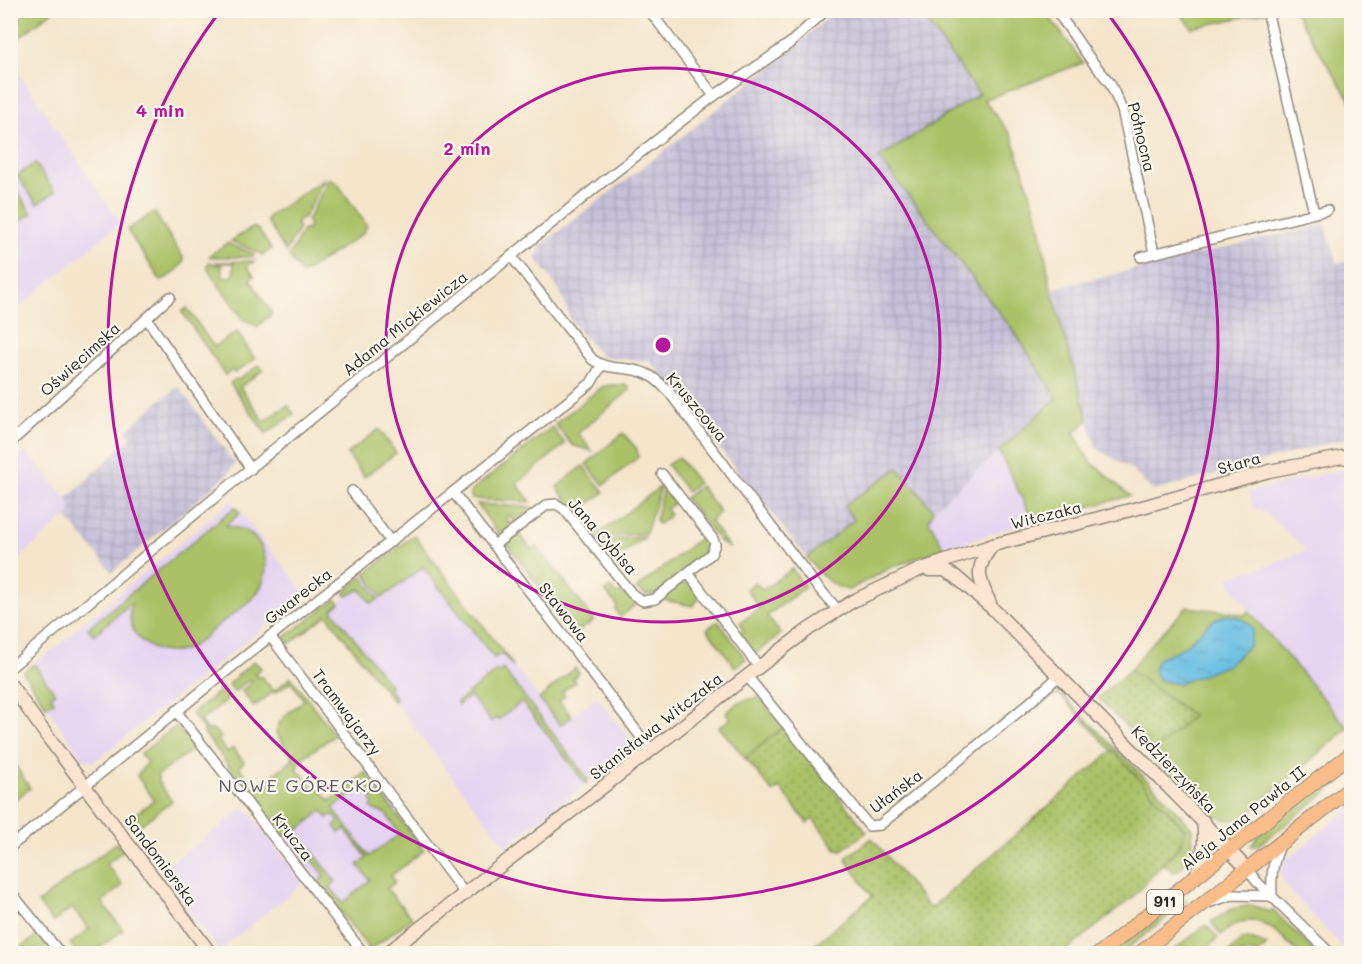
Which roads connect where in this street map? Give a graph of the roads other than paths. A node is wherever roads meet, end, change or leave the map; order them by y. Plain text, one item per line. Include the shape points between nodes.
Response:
1 (649, 10) edge
2 (826, 10) edge
3 (1056, 10) edge
4 (1269, 20) dead end
5 (714, 96) junction
6 (1327, 210) dead end
7 (1314, 213) junction
8 (1154, 253) junction
9 (511, 256) junction
10 (1141, 256) dead end
11 (170, 297) dead end
12 (147, 319) junction
13 (601, 366) junction
14 (10, 443) edge
15 (1348, 456) edge
16 (251, 469) junction
17 (662, 474) dead end
18 (352, 491) dead end
19 (453, 492) junction
20 (1137, 509) joint
21 (391, 542) junction
22 (494, 545) junction
23 (993, 545) junction
24 (964, 555) joint
25 (919, 570) junction
26 (688, 573) junction
27 (993, 609) junction
28 (838, 610) junction
29 (270, 636) junction
30 (759, 667) junction
31 (10, 668) edge
32 (1060, 675) junction
33 (747, 676) junction
34 (10, 684) edge
35 (177, 711) junction
36 (651, 750) junction
37 (1352, 753) edge
38 (84, 786) junction
39 (1352, 787) edge
40 (1203, 821) junction
41 (1281, 843) junction
42 (10, 848) edge
43 (1229, 848) junction
44 (1247, 869) junction
45 (1195, 878) junction
46 (10, 891) edge
47 (465, 894) junction
48 (1272, 896) junction
49 (1203, 904) junction
50 (61, 954) edge
51 (211, 954) edge
52 (364, 954) edge
53 (386, 954) edge
54 (1099, 954) edge
55 (1139, 954) edge
56 (1331, 954) edge

1 - 5 street
2 - 5 street, Adama Mickiewicza via 789,44
3 - 8 street, Północna via 1110,83 1122,110
4 - 7 street
5 - 9 street, Adama Mickiewicza
6 - 7 street
7 - 8 street
8 - 10 street
9 - 13 street via 582,348
9 - 16 street, Adama Mickiewicza
11 - 12 street, Oświęcimska
12 - 14 street, Oświęcimska
12 - 16 street
13 - 19 street, Gwarecka via 591,383
13 - 28 street, Kruszcowa via 631,369 657,379
15 - 20 street, Stara via 1269,471
16 - 31 street, Adama Mickiewicza
17 - 26 street, Jana Cybisa via 715,544 711,554
18 - 21 street
19 - 21 street, Gwarecka
19 - 22 street, Stawowa
20 - 23 street, Witczaka
21 - 29 street, Gwarecka
22 - 26 street, Jana Cybisa via 547,505 556,504 638,600 656,599
22 - 36 street, Stawowa
23 - 24 street, Witczaka
23 - 27 street, Kędzierzyńska via 980,564 979,575
24 - 25 street, Stanisława Witczaka
25 - 27 street, Kędzierzyńska via 944,570
25 - 28 street, Stanisława Witczaka
26 - 30 street
27 - 32 street, Kędzierzyńska
28 - 30 street, Stanisława Witczaka
29 - 35 street, Gwarecka
29 - 47 street, Tramwajarzy via 308,680
30 - 33 street, Stanisława Witczaka
32 - 33 street, Ułańska via 879,825 869,826
32 - 40 street, Kędzierzyńska
33 - 36 street, Stanisława Witczaka
34 - 38 street, Sandomierska
35 - 38 street, Gwarecka
35 - 52 street, Krucza
36 - 47 street, Stanisława Witczaka
37 - 43 main road, Aleja Jana Pawła II / 911
38 - 42 street, Gwarecka
38 - 51 street, Sandomierska
39 - 41 main road, 911
40 - 43 street, Kędzierzyńska
40 - 45 street via 1205,841
41 - 44 main road, 911
41 - 48 street via 1274,858
43 - 44 street, Kędzierzyńska
43 - 45 main road, Aleja Jana Pawła II / 911
44 - 48 street, Kędzierzyńska
44 - 49 main road, 911
45 - 54 main road, Aleja Jana Pawła II / 911
46 - 50 street
47 - 53 street, Stanisława Witczaka
48 - 49 street via 1232,895
48 - 56 street, Kędzierzyńska
49 - 55 main road, 911

